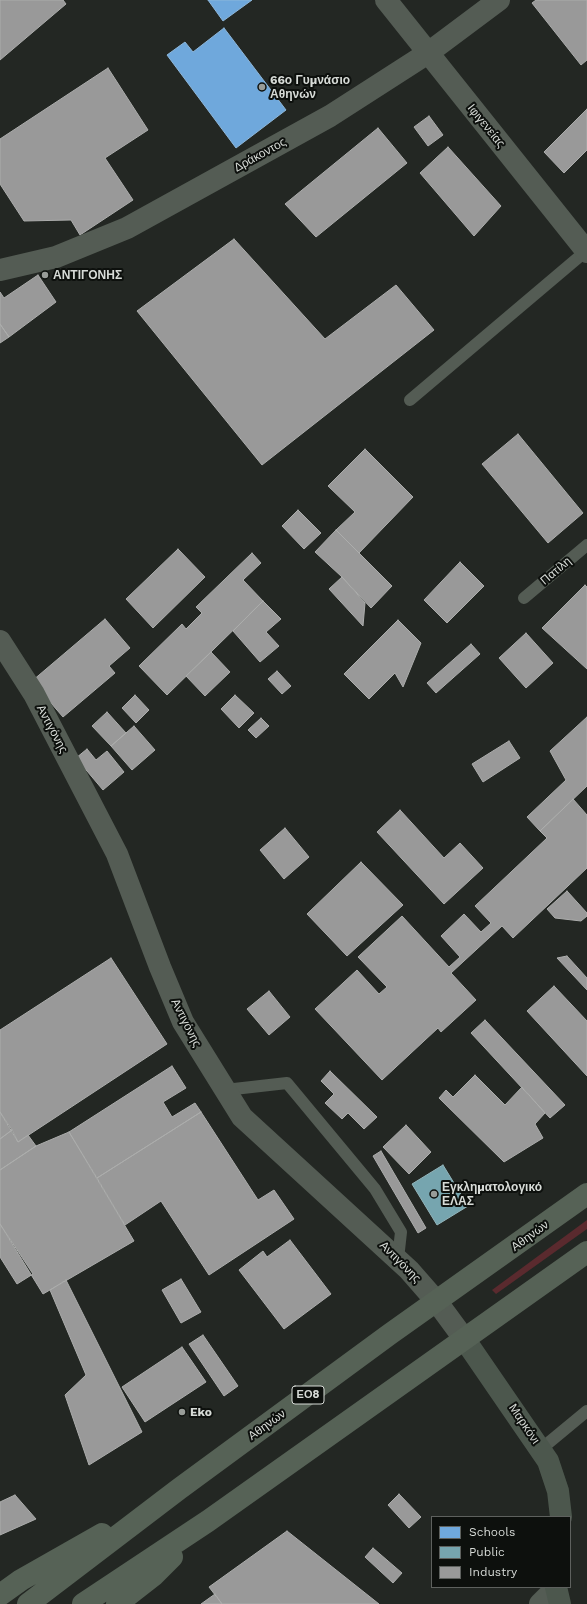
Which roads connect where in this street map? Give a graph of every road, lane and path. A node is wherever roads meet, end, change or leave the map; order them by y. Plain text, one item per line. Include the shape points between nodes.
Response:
1 (386, 0) edge
2 (499, 0) edge
3 (428, 53) junction
4 (586, 251) edge
5 (0, 270) edge
6 (410, 400) dead end
7 (587, 545) edge
8 (524, 598) dead end
9 (0, 641) edge
10 (225, 1090) junction
11 (587, 1194) edge
12 (587, 1252) edge
13 (398, 1259) junction
14 (437, 1302) junction
15 (465, 1340) junction
16 (587, 1411) edge
17 (541, 1449) junction
18 (180, 1489) junction
19 (561, 1516) edge
20 (208, 1521) junction
21 (558, 1593) edge
22 (0, 1595) edge
23 (28, 1604) edge
24 (83, 1604) edge
25 (117, 1604) edge
26 (540, 1604) edge

1 - 3 street, Ιφιγενείας
2 - 3 street, Δράκοντος
3 - 4 street, Ιφιγενείας
3 - 5 street, Δράκοντος via 330,116 127,228 56,257
4 - 6 lane
7 - 8 lane, Πατίλη
9 - 10 street, Αντιγόνης via 34,694 117,854 183,1022
10 - 13 street, Αντιγόνης via 242,1117
10 - 13 lane via 286,1083 375,1189 401,1232
11 - 14 highway, Αθηνών / ΕΟ8
12 - 15 highway
13 - 14 street, Αντιγόνης
14 - 15 street, Αντιγόνης
14 - 18 highway, Αθηνών / ΕΟ8
15 - 17 street, Μαρκόνι
15 - 20 highway
16 - 17 lane
17 - 19 street, Μαρκόνι via 553,1473
18 - 22 highway via 21,1580
18 - 23 highway, Αθηνών / ΕΟ8
20 - 24 highway
20 - 25 highway via 154,1575
21 - 26 street

